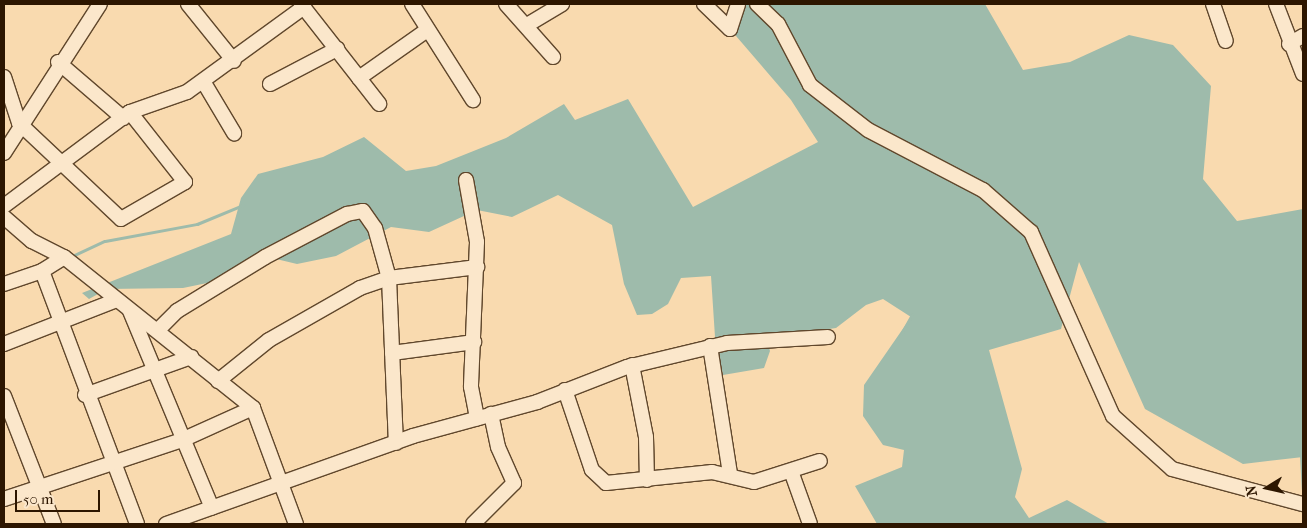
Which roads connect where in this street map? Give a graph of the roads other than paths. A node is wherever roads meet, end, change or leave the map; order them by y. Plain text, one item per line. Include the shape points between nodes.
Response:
1 (100, 4) edge
2 (188, 4) edge
3 (412, 4) edge
4 (506, 4) edge
5 (562, 4) edge
6 (704, 4) edge
7 (738, 4) edge
8 (757, 4) edge
9 (1214, 4) edge
10 (1276, 4) edge
11 (308, 7) edge
12 (527, 25) junction
13 (427, 30) junction
14 (1303, 36) edge
15 (1226, 41) dead end
16 (1289, 44) junction
17 (337, 49) junction
18 (553, 57) dead end
19 (234, 61) junction
20 (58, 62) junction
21 (1303, 74) edge
22 (4, 77) edge
23 (358, 78) junction
24 (203, 81) junction
25 (270, 84) dead end
26 (473, 100) dead end
27 (379, 104) dead end
28 (127, 115) junction
29 (19, 124) junction
30 (234, 133) dead end
31 (4, 153) edge
32 (61, 160) junction
33 (466, 180) dead end
34 (4, 206) edge
35 (4, 217) edge
36 (64, 257) junction
37 (477, 267) junction
38 (42, 271) junction
39 (389, 278) junction
40 (4, 284) edge
41 (117, 300) junction
42 (130, 310) junction
43 (60, 324) junction
44 (158, 330) junction
45 (828, 337) dead end
46 (474, 342) junction
47 (4, 344) edge
48 (710, 346) junction
49 (392, 353) junction
50 (191, 357) junction
51 (632, 366) junction
52 (154, 372) junction
53 (218, 381) junction
54 (565, 390) junction
55 (85, 395) junction
56 (4, 396) edge
57 (253, 408) junction
58 (491, 414) junction
59 (477, 418) junction
60 (182, 440) junction
61 (396, 442) junction
62 (111, 461) junction
63 (820, 461) dead end
64 (791, 471) junction
65 (730, 474) junction
66 (646, 480) junction
67 (283, 483) junction
68 (38, 486) junction
69 (4, 499) edge
70 (1303, 504) edge
71 (212, 508) junction
72 (183, 522) edge
73 (54, 524) edge
74 (137, 524) edge
75 (166, 524) edge
76 (296, 524) edge
77 (473, 524) edge
78 (810, 524) edge

1 - 20 street
2 - 19 street
3 - 13 street
4 - 12 street
5 - 12 street
6 - 7 street via 730,29
8 - 70 street via 778,24 810,85 868,130 983,190 1031,232 1113,416 1172,468
9 - 15 street
10 - 16 street
11 - 17 street
11 - 19 street
12 - 18 street
13 - 23 street
13 - 26 street
14 - 16 street
16 - 21 street
17 - 23 street
17 - 25 street
19 - 24 street
20 - 28 street
20 - 29 street
22 - 29 street
23 - 27 street
24 - 28 street
24 - 30 street
28 - 32 street
28 - 32 street via 183,177 185,185 118,219
29 - 31 street
29 - 32 street
32 - 34 street
33 - 37 street via 477,242
35 - 36 street via 32,241
36 - 38 street
36 - 41 street
37 - 39 street
37 - 46 street
38 - 40 street
38 - 43 street
39 - 44 street via 376,228 367,214 356,211 266,257 178,311
39 - 49 street
39 - 53 street via 360,288 269,340
41 - 42 street
41 - 43 street
42 - 44 street
42 - 52 street
43 - 47 street
43 - 55 street
44 - 50 street
45 - 48 street
46 - 49 street
46 - 59 street via 472,387
48 - 51 street
48 - 65 street
49 - 61 street
50 - 52 street
50 - 53 street
51 - 54 street
51 - 66 street via 646,438
52 - 55 street
52 - 60 street
53 - 57 street
54 - 58 street
54 - 66 street via 596,475 611,484
55 - 62 street
56 - 68 street
57 - 60 street
57 - 67 street
58 - 59 street
58 - 77 street via 498,447 514,483
59 - 61 street
60 - 62 street
60 - 71 street
61 - 67 street
62 - 68 street
62 - 74 street
63 - 64 street
64 - 65 street via 754,482
64 - 78 street
65 - 66 street via 698,473
67 - 71 street
67 - 76 street
68 - 69 street
68 - 73 street
71 - 72 street
72 - 75 street

